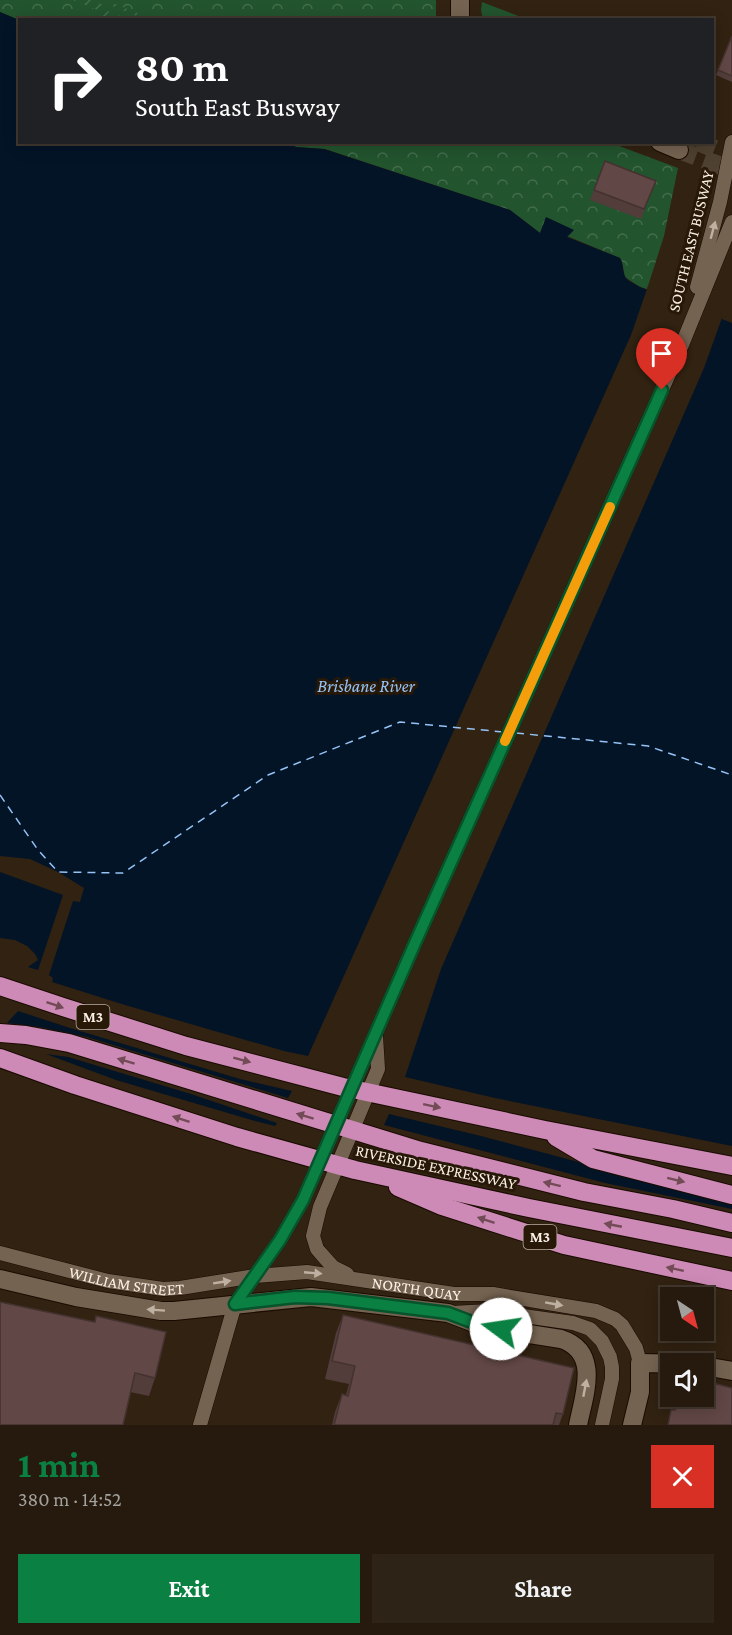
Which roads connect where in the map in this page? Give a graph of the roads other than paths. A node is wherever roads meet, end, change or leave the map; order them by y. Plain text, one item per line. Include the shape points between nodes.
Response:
1 (460, 0) edge
2 (460, 18) edge
3 (732, 142) edge
4 (665, 144) edge
5 (679, 150) tunnel mouth
6 (732, 222) edge
7 (681, 347) junction
8 (0, 986) edge
9 (0, 1033) edge
10 (376, 1034) junction
11 (0, 1058) edge
12 (545, 1130) junction
13 (732, 1166) edge
14 (355, 1170) junction
15 (732, 1195) edge
16 (732, 1223) edge
17 (732, 1248) edge
18 (0, 1253) edge
19 (255, 1276) junction
20 (0, 1279) edge
21 (358, 1279) junction
22 (732, 1281) edge
23 (454, 1294) junction
24 (235, 1304) junction
25 (489, 1311) junction
26 (448, 1313) junction
27 (640, 1363) junction
28 (660, 1363) edge
29 (714, 1368) edge
30 (732, 1371) edge
31 (200, 1425) edge
32 (578, 1425) edge
33 (602, 1425) edge
34 (632, 1425) edge

1 - 2 street
7 -> 3 lane, SOUTH EAST BUSWAY
4 - 5 street
6 - 7 lane, SOUTH EAST BUSWAY
7 - 10 lane, SOUTH EAST BUSWAY
8 -> 12 highway, M3 via 186,1046 343,1087
16 -> 9 highway, M3 via 584,1192 421,1151 69,1043
10 - 19 lane, SOUTH EAST BUSWAY via 303,1200
10 - 21 lane, SOUTH EAST BUSWAY via 378,1068 326,1190 313,1236 317,1249 333,1267
14 -> 11 highway, RIVERSIDE EXPRESSWAY / M3 via 237,1137
12 - 13 highway, M3
12 -> 15 highway, M3 via 593,1159
17 -> 14 highway, RIVERSIDE EXPRESSWAY / M3
22 -> 14 highway, M3 via 564,1245 442,1206
18 -> 19 lane, WILLIAM STREET via 108,1281 163,1289
19 -> 21 lane, NORTH QUAY via 307,1272
19 - 24 lane, SOUTH EAST BUSWAY
24 -> 20 street, WILLIAM STREET via 174,1311 147,1309
21 - 23 lane, NORTH QUAY
23 - 25 lane
23 -> 27 lane, NORTH QUAY via 493,1294 608,1315 629,1335
24 - 26 street, NORTH QUAY via 311,1297
24 - 31 lane, SOUTH EAST BUSWAY
25 - 26 lane
25 - 33 lane via 573,1323 596,1333 607,1349 612,1367
32 -> 26 street, NORTH QUAY via 587,1365 573,1344 485,1327
27 - 28 street
27 - 34 street via 640,1392
29 - 30 street

